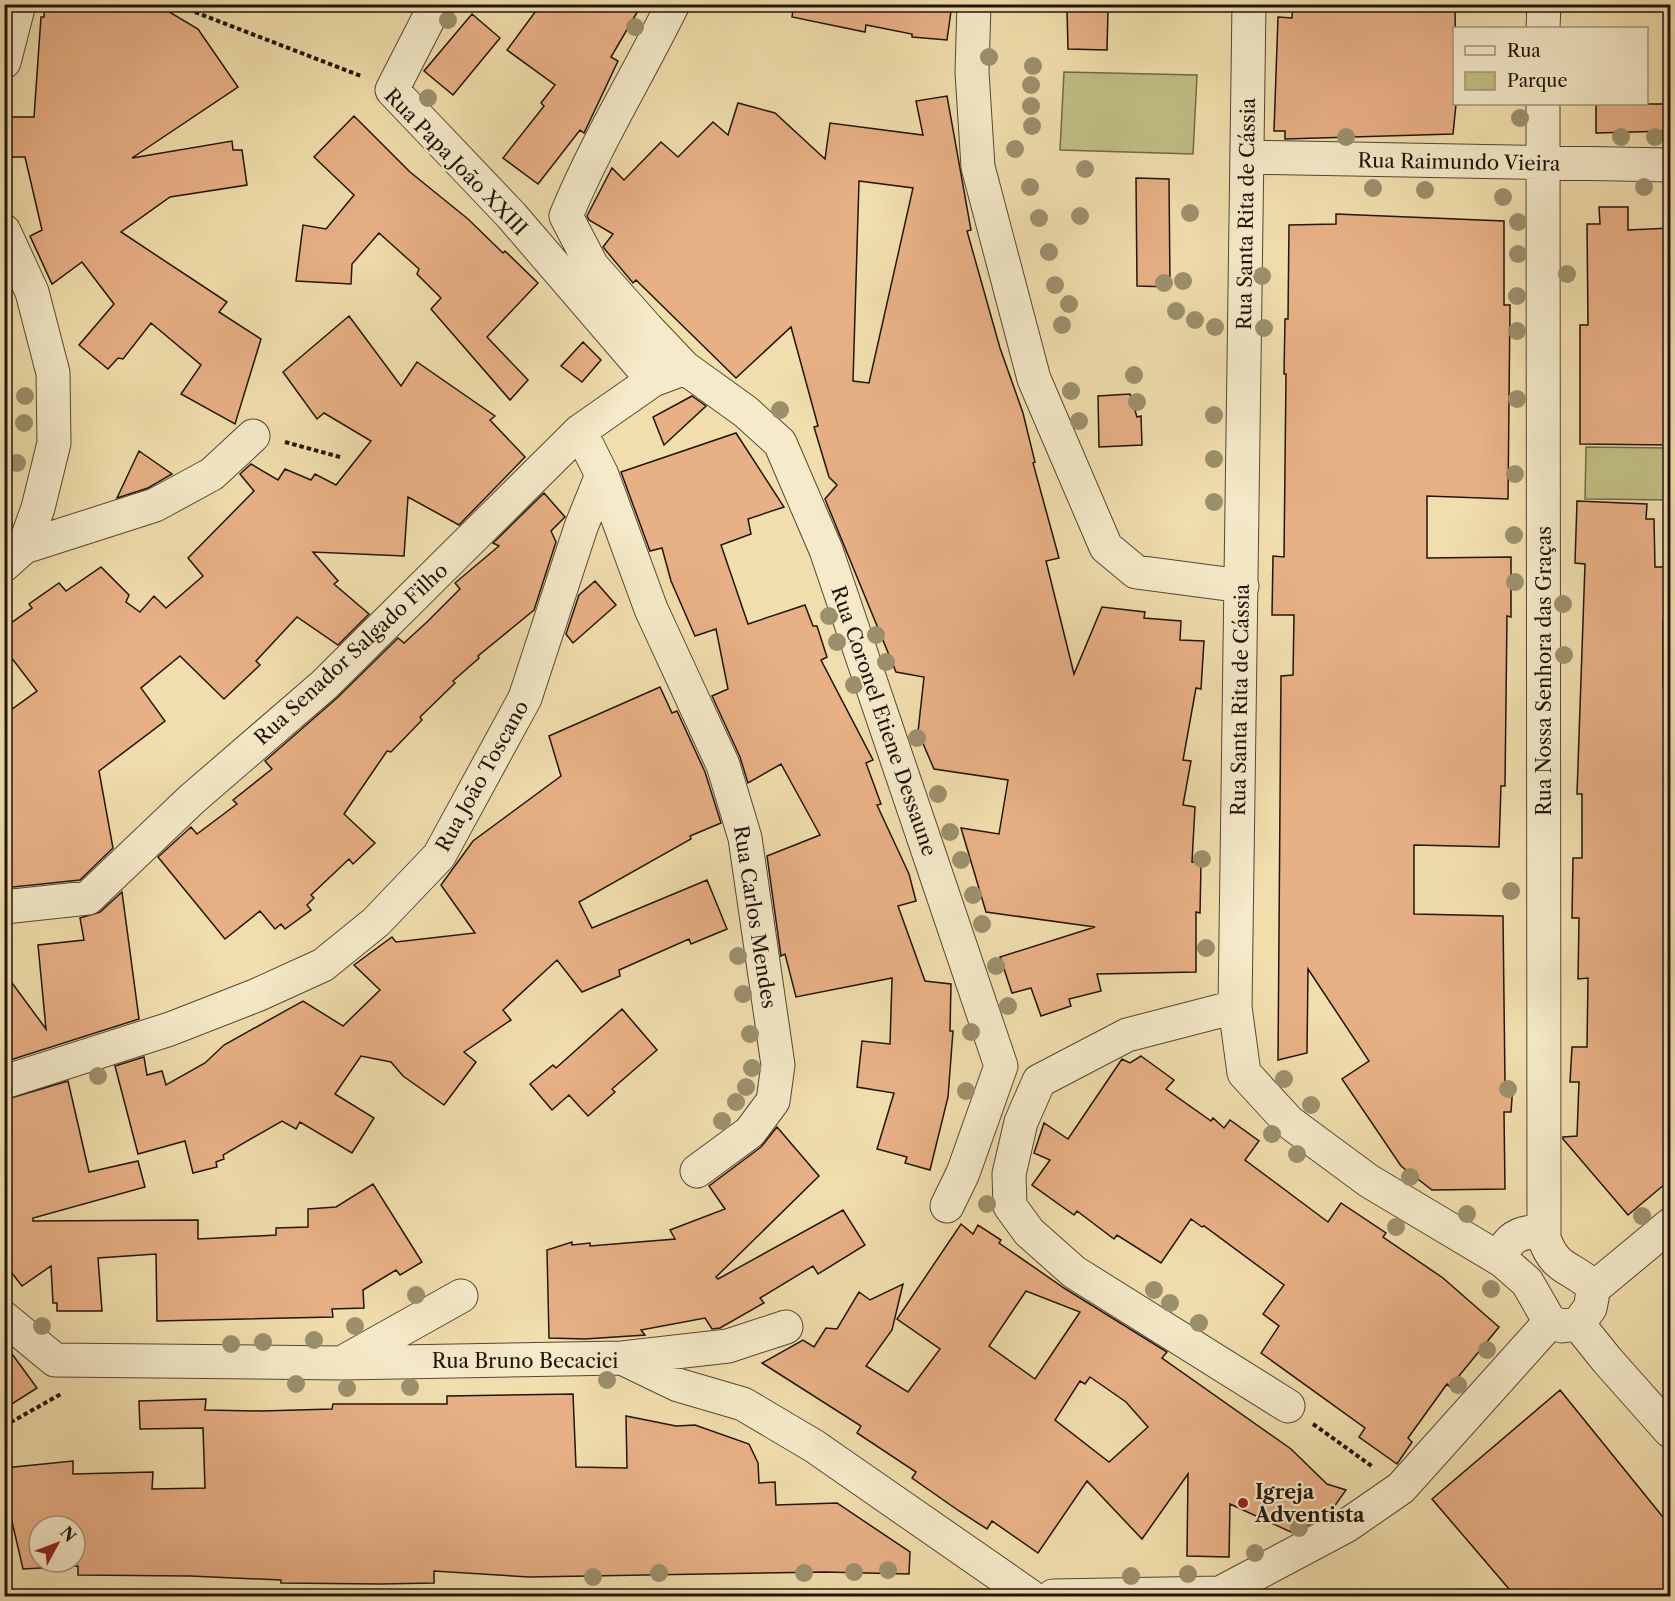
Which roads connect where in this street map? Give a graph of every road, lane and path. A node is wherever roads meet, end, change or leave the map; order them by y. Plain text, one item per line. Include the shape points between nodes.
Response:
1 (19, 4) edge
2 (174, 4) edge
3 (436, 4) edge
4 (673, 4) edge
5 (974, 4) edge
6 (1250, 4) edge
7 (1544, 4) edge
8 (1543, 27) edge
9 (4, 62) edge
10 (392, 90) junction
11 (1543, 105) edge
12 (1247, 157) junction
13 (1542, 164) junction
14 (1671, 165) edge
15 (4, 231) edge
16 (685, 368) junction
17 (653, 380) junction
18 (580, 431) junction
19 (253, 436) joint
20 (340, 457) dead end
21 (602, 475) junction
22 (14, 556) edge
23 (1242, 586) junction
24 (4, 907) edge
25 (1235, 1007) junction
26 (1001, 1066) junction
27 (1039, 1081) junction
28 (4, 1082) edge
29 (697, 1171) dead end
30 (947, 1206) dead end
31 (1671, 1225) edge
32 (1544, 1238) junction
33 (1503, 1261) junction
34 (1594, 1288) junction
35 (461, 1296) dead end
36 (4, 1318) edge
37 (1564, 1323) junction
38 (786, 1328) dead end
39 (622, 1358) junction
40 (343, 1362) junction
41 (1288, 1406) joint
42 (1671, 1431) edge
43 (1401, 1488) junction
44 (1222, 1595) edge
45 (1030, 1596) edge
46 (1053, 1596) edge

1 - 9 street
2 - 10 path, Rua Papa João XXIII
3 - 10 street
4 - 16 street via 585,170 566,216 592,266
5 - 23 street via 972,72 978,167 1034,379 1106,547 1136,572
6 - 12 street, Rua Santa Rita de Cássia
7 - 8 street
10 - 17 street, Rua Papa João XXIII via 511,215
11 - 13 street, Rua Nossa Senhora das Graças
12 - 13 street, Rua Raimundo Vieira
12 - 23 street, Rua Santa Rita de Cássia
13 - 14 street, Rua Raimundo Vieira
13 - 32 street, Rua Nossa Senhora das Graças
15 - 22 street via 32,292 53,373 54,444 38,508
16 - 17 street, Rua Senador Salgado Filho
16 - 26 street, Rua Coronel Etiene Dessaune via 780,443 826,550
17 - 18 street, Rua Senador Salgado Filho
18 - 21 street
18 - 24 street, Rua Senador Salgado Filho via 324,685 192,799 88,898
19 - 20 path via 275,438
19 - 22 street via 213,474 155,505
21 - 28 street, Rua João Toscano via 525,698 439,856 376,922 323,965 257,995 170,1029
21 - 29 street, Rua Carlos Mendes via 651,609 723,765 745,838 778,1065 773,1101 750,1132
23 - 25 street, Rua Santa Rita de Cássia
25 - 27 street via 1127,1035
25 - 33 street, Rua Santa Rita de Cássia via 1244,1073 1289,1122 1369,1181
26 - 27 street
26 - 30 street via 963,1173
27 - 41 street via 1021,1122 1009,1174 1010,1206 1029,1232 1074,1272
31 - 34 street
32 - 33 street via 1533,1232 1521,1233 1510,1240 1503,1251
32 - 34 street via 1560,1265 1585,1278
33 - 37 street, Rua Santa Rita de Cássia
34 - 37 street via 1590,1308
35 - 40 street
36 - 40 street, Rua Bruno Becacici via 55,1360
37 - 42 street via 1606,1360
37 - 43 street
38 - 39 street via 728,1346
39 - 40 street, Rua Bruno Becacici
39 - 45 street, Rua Bruno Becacici via 678,1385 743,1404 814,1446
41 - 43 path
43 - 44 street via 1346,1526
44 - 46 street

